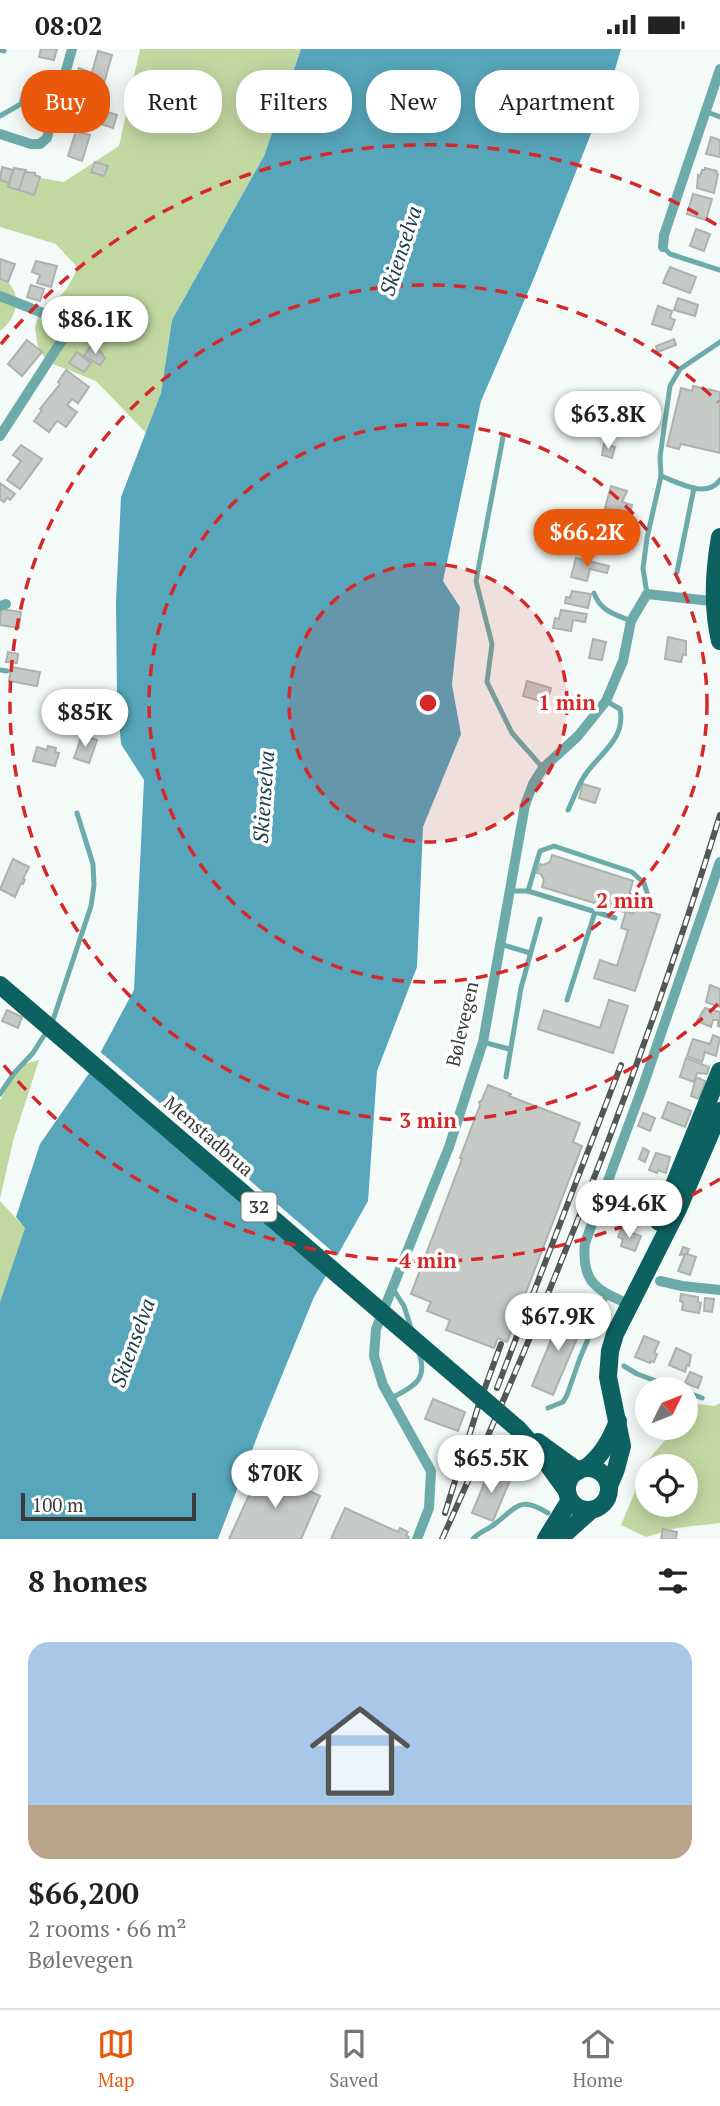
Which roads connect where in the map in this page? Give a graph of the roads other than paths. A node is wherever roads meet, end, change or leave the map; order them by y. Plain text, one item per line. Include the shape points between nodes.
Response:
1 (72, 49) edge
2 (720, 69) edge
3 (21, 104) edge
4 (706, 111) junction
5 (0, 116) edge
6 (720, 117) edge
7 (0, 134) edge
8 (663, 247) joint
9 (720, 270) edge
10 (0, 296) edge
11 (720, 342) edge
12 (0, 436) edge
13 (503, 437) dead end
14 (661, 477) junction
15 (720, 480) edge
16 (694, 488) junction
17 (720, 537) edge
18 (677, 572) dead end
19 (594, 593) dead end
20 (647, 594) junction
21 (717, 601) edge
22 (631, 621) junction
23 (720, 641) edge
24 (606, 701) junction
25 (544, 768) junction
26 (568, 810) dead end
27 (77, 813) dead end
28 (720, 862) edge
29 (510, 891) junction
30 (527, 891) junction
31 (649, 899) dead end
32 (595, 912) junction
33 (615, 918) dead end
34 (540, 919) dead end
35 (500, 944) junction
36 (530, 953) junction
37 (0, 985) edge
38 (567, 1000) dead end
39 (483, 1042) junction
40 (509, 1049) junction
41 (720, 1071) edge
42 (506, 1077) dead end
43 (0, 1094) edge
44 (720, 1111) edge
45 (660, 1281) dead end
46 (392, 1289) junction
47 (720, 1290) edge
48 (607, 1294) junction
49 (629, 1304) junction
50 (624, 1366) dead end
51 (645, 1377) edge
52 (698, 1396) edge
53 (702, 1398) dead end
54 (390, 1399) junction
55 (548, 1408) dead end
56 (618, 1421) junction
57 (517, 1429) junction
58 (582, 1469) junction
59 (609, 1486) junction
60 (568, 1496) junction
61 (591, 1510) junction
62 (548, 1513) dead end
63 (416, 1539) edge
64 (473, 1539) edge
65 (546, 1539) edge
66 (559, 1539) edge

1 - 7 street via 47,138 31,144
2 - 4 street
3 - 5 lane
4 - 6 lane
4 - 8 street
8 - 9 lane via 670,254
10 - 12 street via 58,319 66,334
11 - 14 lane via 673,377 662,438
13 - 25 lane via 477,582 492,645 487,682 512,733
14 - 16 lane
14 - 20 lane via 645,558
15 - 16 lane via 709,489
16 - 18 lane
17 - 21 main road
19 - 22 lane via 603,608
20 - 21 street
20 - 22 street, Bølevegen
21 - 23 main road
22 - 24 street, Bølevegen via 623,661
24 - 25 street, Bølevegen via 585,729
24 - 26 lane via 621,709 618,734 582,778
25 - 29 street, Bølevegen via 526,805
27 - 43 lane via 93,864 91,906 52,1023
28 - 48 street via 586,1243 583,1262 587,1276
29 - 30 lane
29 - 35 street, Bølevegen
30 - 31 lane via 540,851 554,846 632,872 644,883
30 - 32 lane
32 - 33 lane
32 - 38 lane
34 - 36 lane
35 - 36 lane
35 - 39 street, Bølevegen
36 - 40 lane
37 - 57 main road, Menstadbrua / 32, bridge
39 - 40 lane
39 - 46 street, Bølevegen via 449,1147
40 - 42 lane
41 - 49 main road
44 - 49 main road via 678,1209
45 - 47 street
46 - 54 street, Bølevegen via 376,1329 374,1356
46 - 54 lane via 404,1306 423,1365 421,1378
48 - 49 street
48 - 55 lane via 568,1395
49 - 56 main road via 608,1363
50 - 51 lane
52 - 53 lane
54 - 63 street, Bølevegen via 432,1471 429,1508
56 - 58 main road via 604,1449
56 - 59 main road via 622,1446
57 - 58 main road, Menstadbrua / 32
57 - 60 main road, Menstadbrua / 32
58 - 59 main road, 32 via 601,1472
58 - 60 main road via 568,1483
59 - 61 main road via 605,1502
60 - 61 main road, 32 via 576,1506
60 - 65 main road
61 - 66 main road
62 - 64 lane via 533,1504 519,1505

